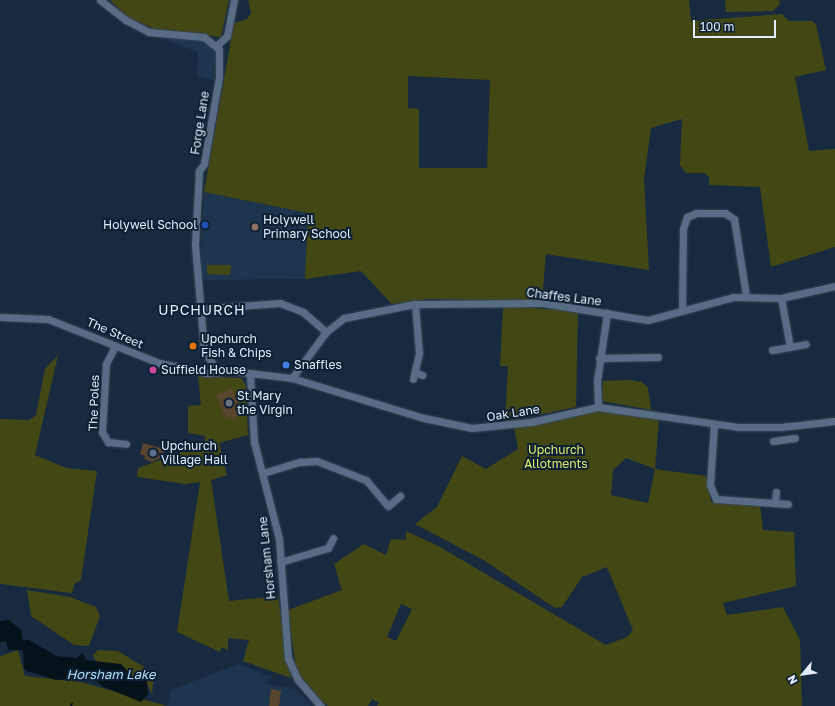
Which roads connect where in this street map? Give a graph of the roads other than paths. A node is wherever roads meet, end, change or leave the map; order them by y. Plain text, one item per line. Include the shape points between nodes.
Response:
1 (100, 0) edge
2 (234, 0) edge
3 (217, 45) junction
4 (835, 286) edge
5 (746, 296) junction
6 (781, 298) junction
7 (415, 304) junction
8 (198, 309) junction
9 (682, 309) junction
10 (607, 313) junction
11 (0, 317) edge
12 (326, 332) junction
13 (805, 344) dead end
14 (115, 346) junction
15 (790, 347) junction
16 (772, 350) dead end
17 (658, 357) dead end
18 (599, 358) junction
19 (210, 364) junction
20 (202, 371) junction
21 (220, 372) junction
22 (250, 375) junction
23 (422, 375) dead end
24 (292, 378) junction
25 (598, 407) junction
26 (835, 421) edge
27 (714, 424) junction
28 (781, 427) junction
29 (794, 438) dead end
30 (784, 439) junction
31 (773, 441) dead end
32 (126, 444) dead end
33 (263, 473) junction
34 (776, 492) dead end
35 (400, 496) dead end
36 (775, 503) junction
37 (788, 504) dead end
38 (333, 538) dead end
39 (280, 562) junction
40 (321, 706) edge

1 - 3 street via 126,20 150,32 202,37
2 - 3 street via 227,35
3 - 8 street, Forge Lane via 219,77 198,182 195,252
4 - 6 street, Chaffes Lane
5 - 6 street, Chaffes Lane
5 - 9 street, Chaffes Lane
5 - 9 street via 734,219 726,212 696,213 687,217 683,229
6 - 15 street
7 - 10 street, Chaffes Lane via 543,303
7 - 12 street, Chaffes Lane via 344,318
7 - 23 street via 419,353 414,376
8 - 12 street via 278,302 301,311
8 - 19 street, Forge Lane via 205,357
9 - 10 street, Chaffes Lane via 648,320
10 - 18 street
11 - 14 street, The Street via 48,319
12 - 24 street, Chaffes Lane
13 - 15 street
14 - 20 street, The Street via 159,363
14 - 32 street, The Poles via 106,364 102,432 108,442
15 - 16 street
17 - 18 street
18 - 25 street
19 - 20 street
19 - 21 street
20 - 21 street, The Street
21 - 22 street, Oak Lane
22 - 24 street, Oak Lane
22 - 33 street, Horsham Lane via 254,442
24 - 25 street, Oak Lane via 430,420 472,428 531,422
25 - 27 street, Oak Lane
26 - 28 street, Oak Lane
27 - 28 street, Oak Lane
27 - 36 street via 710,485 713,495 723,501
28 - 30 street
29 - 30 street
30 - 31 street
33 - 35 street via 299,462 317,461 366,481 388,506
33 - 39 street, Horsham Lane via 277,526
34 - 36 street
36 - 37 street
38 - 39 street via 328,548
39 - 40 street, Horsham Lane via 288,658 298,680

